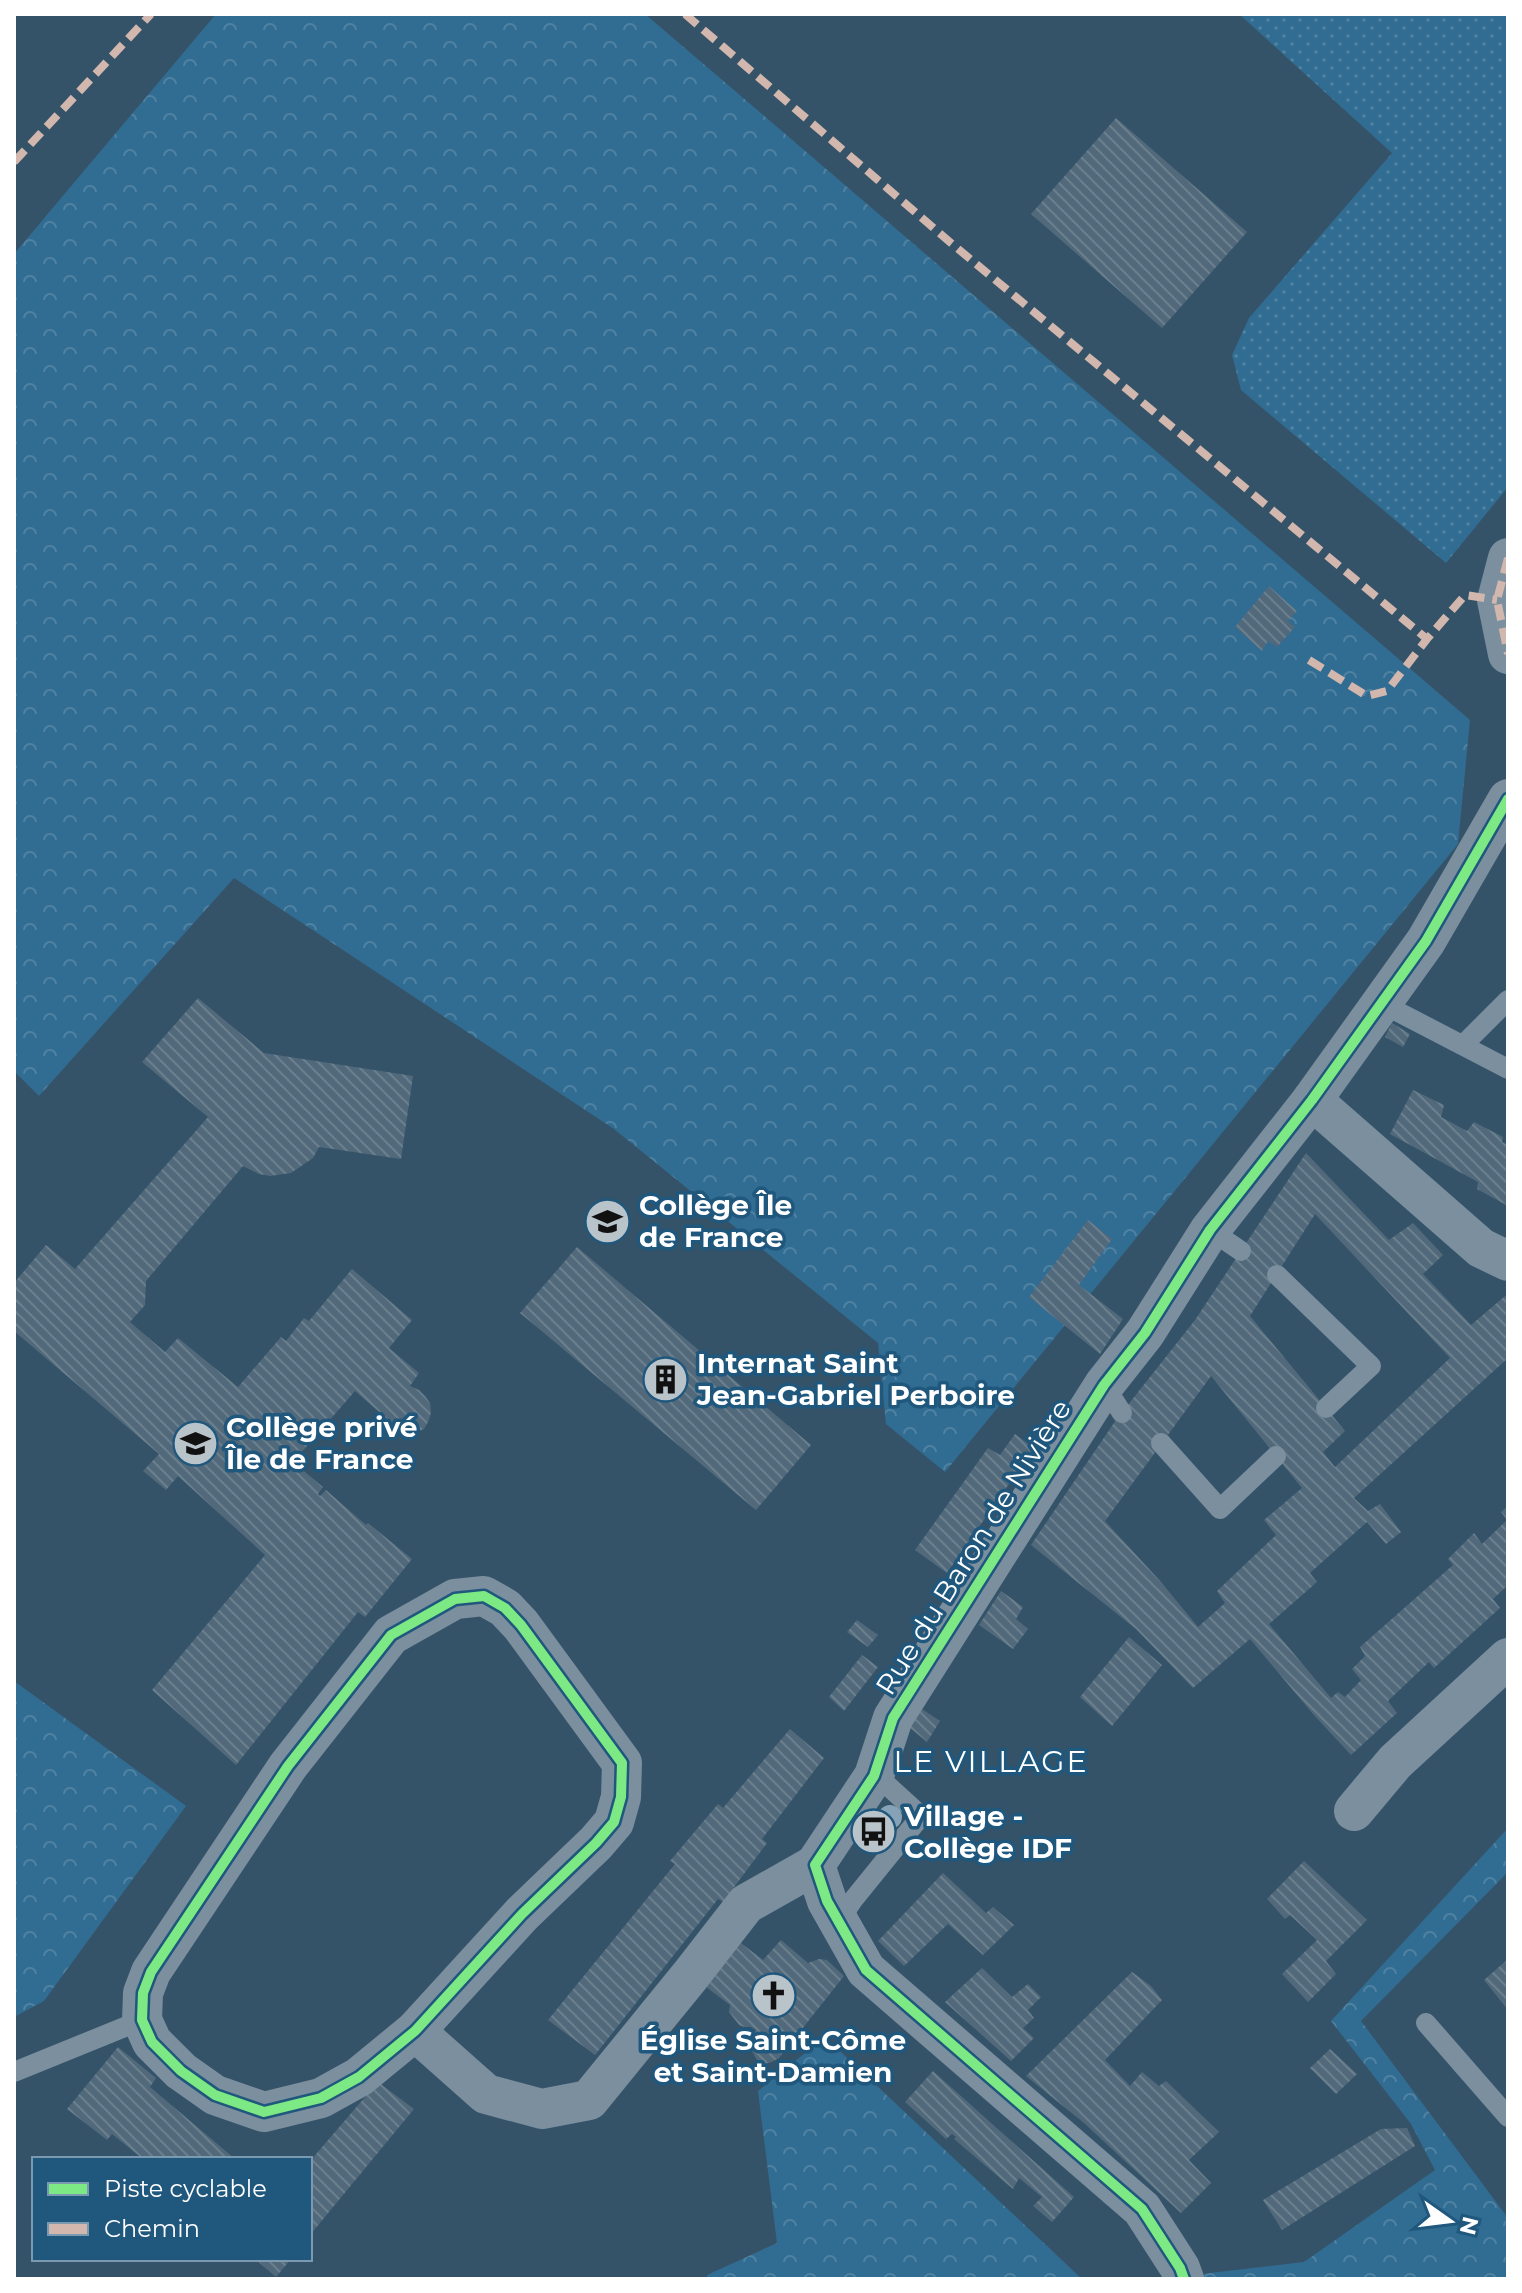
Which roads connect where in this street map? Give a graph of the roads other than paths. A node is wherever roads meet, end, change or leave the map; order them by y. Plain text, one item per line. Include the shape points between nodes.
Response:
1 (1508, 558) edge
2 (1508, 654) edge
3 (1508, 799) edge
4 (1508, 1000) edge
5 (1381, 1003) junction
6 (1463, 1045) junction
7 (1508, 1069) edge
8 (1312, 1100) junction
9 (1508, 1261) edge
10 (1277, 1275) dead end
11 (1326, 1408) dead end
12 (1161, 1443) dead end
13 (1276, 1456) dead end
14 (1508, 1658) edge
15 (874, 1776) junction
16 (1354, 1811) dead end
17 (815, 1865) junction
18 (839, 1921) junction
19 (142, 2020) junction
20 (1426, 2023) dead end
21 (415, 2031) junction
22 (14, 2072) edge
23 (1508, 2117) edge
24 (1184, 2279) edge

1 - 2 street via 1497,600
3 - 5 street, Rue du Baron de Nivière via 1426,941
4 - 6 lane
5 - 6 lane
5 - 8 street, Rue du Baron de Nivière
6 - 7 lane
8 - 9 street via 1481,1248
8 - 15 street, Rue du Baron de Nivière via 1225,1240 1145,1333 1113,1399 893,1718
10 - 11 lane via 1371,1366
12 - 13 lane via 1220,1509
14 - 16 street via 1395,1762
15 - 17 street, Rue du Baron de Nivière
15 - 18 lane via 921,1816
17 - 18 street
17 - 21 street via 746,1904 589,2100 542,2109 486,2094
18 - 24 street via 866,1970 1142,2209
19 - 21 street via 152,2042 181,2071 215,2095 264,2112 321,2098 359,2077
19 - 21 street via 143,1993 172,1938 288,1766 391,1635 455,1599 484,1596 521,1625 622,1763 621,1797 614,1822 596,1843 522,1914
19 - 22 lane
20 - 23 lane

